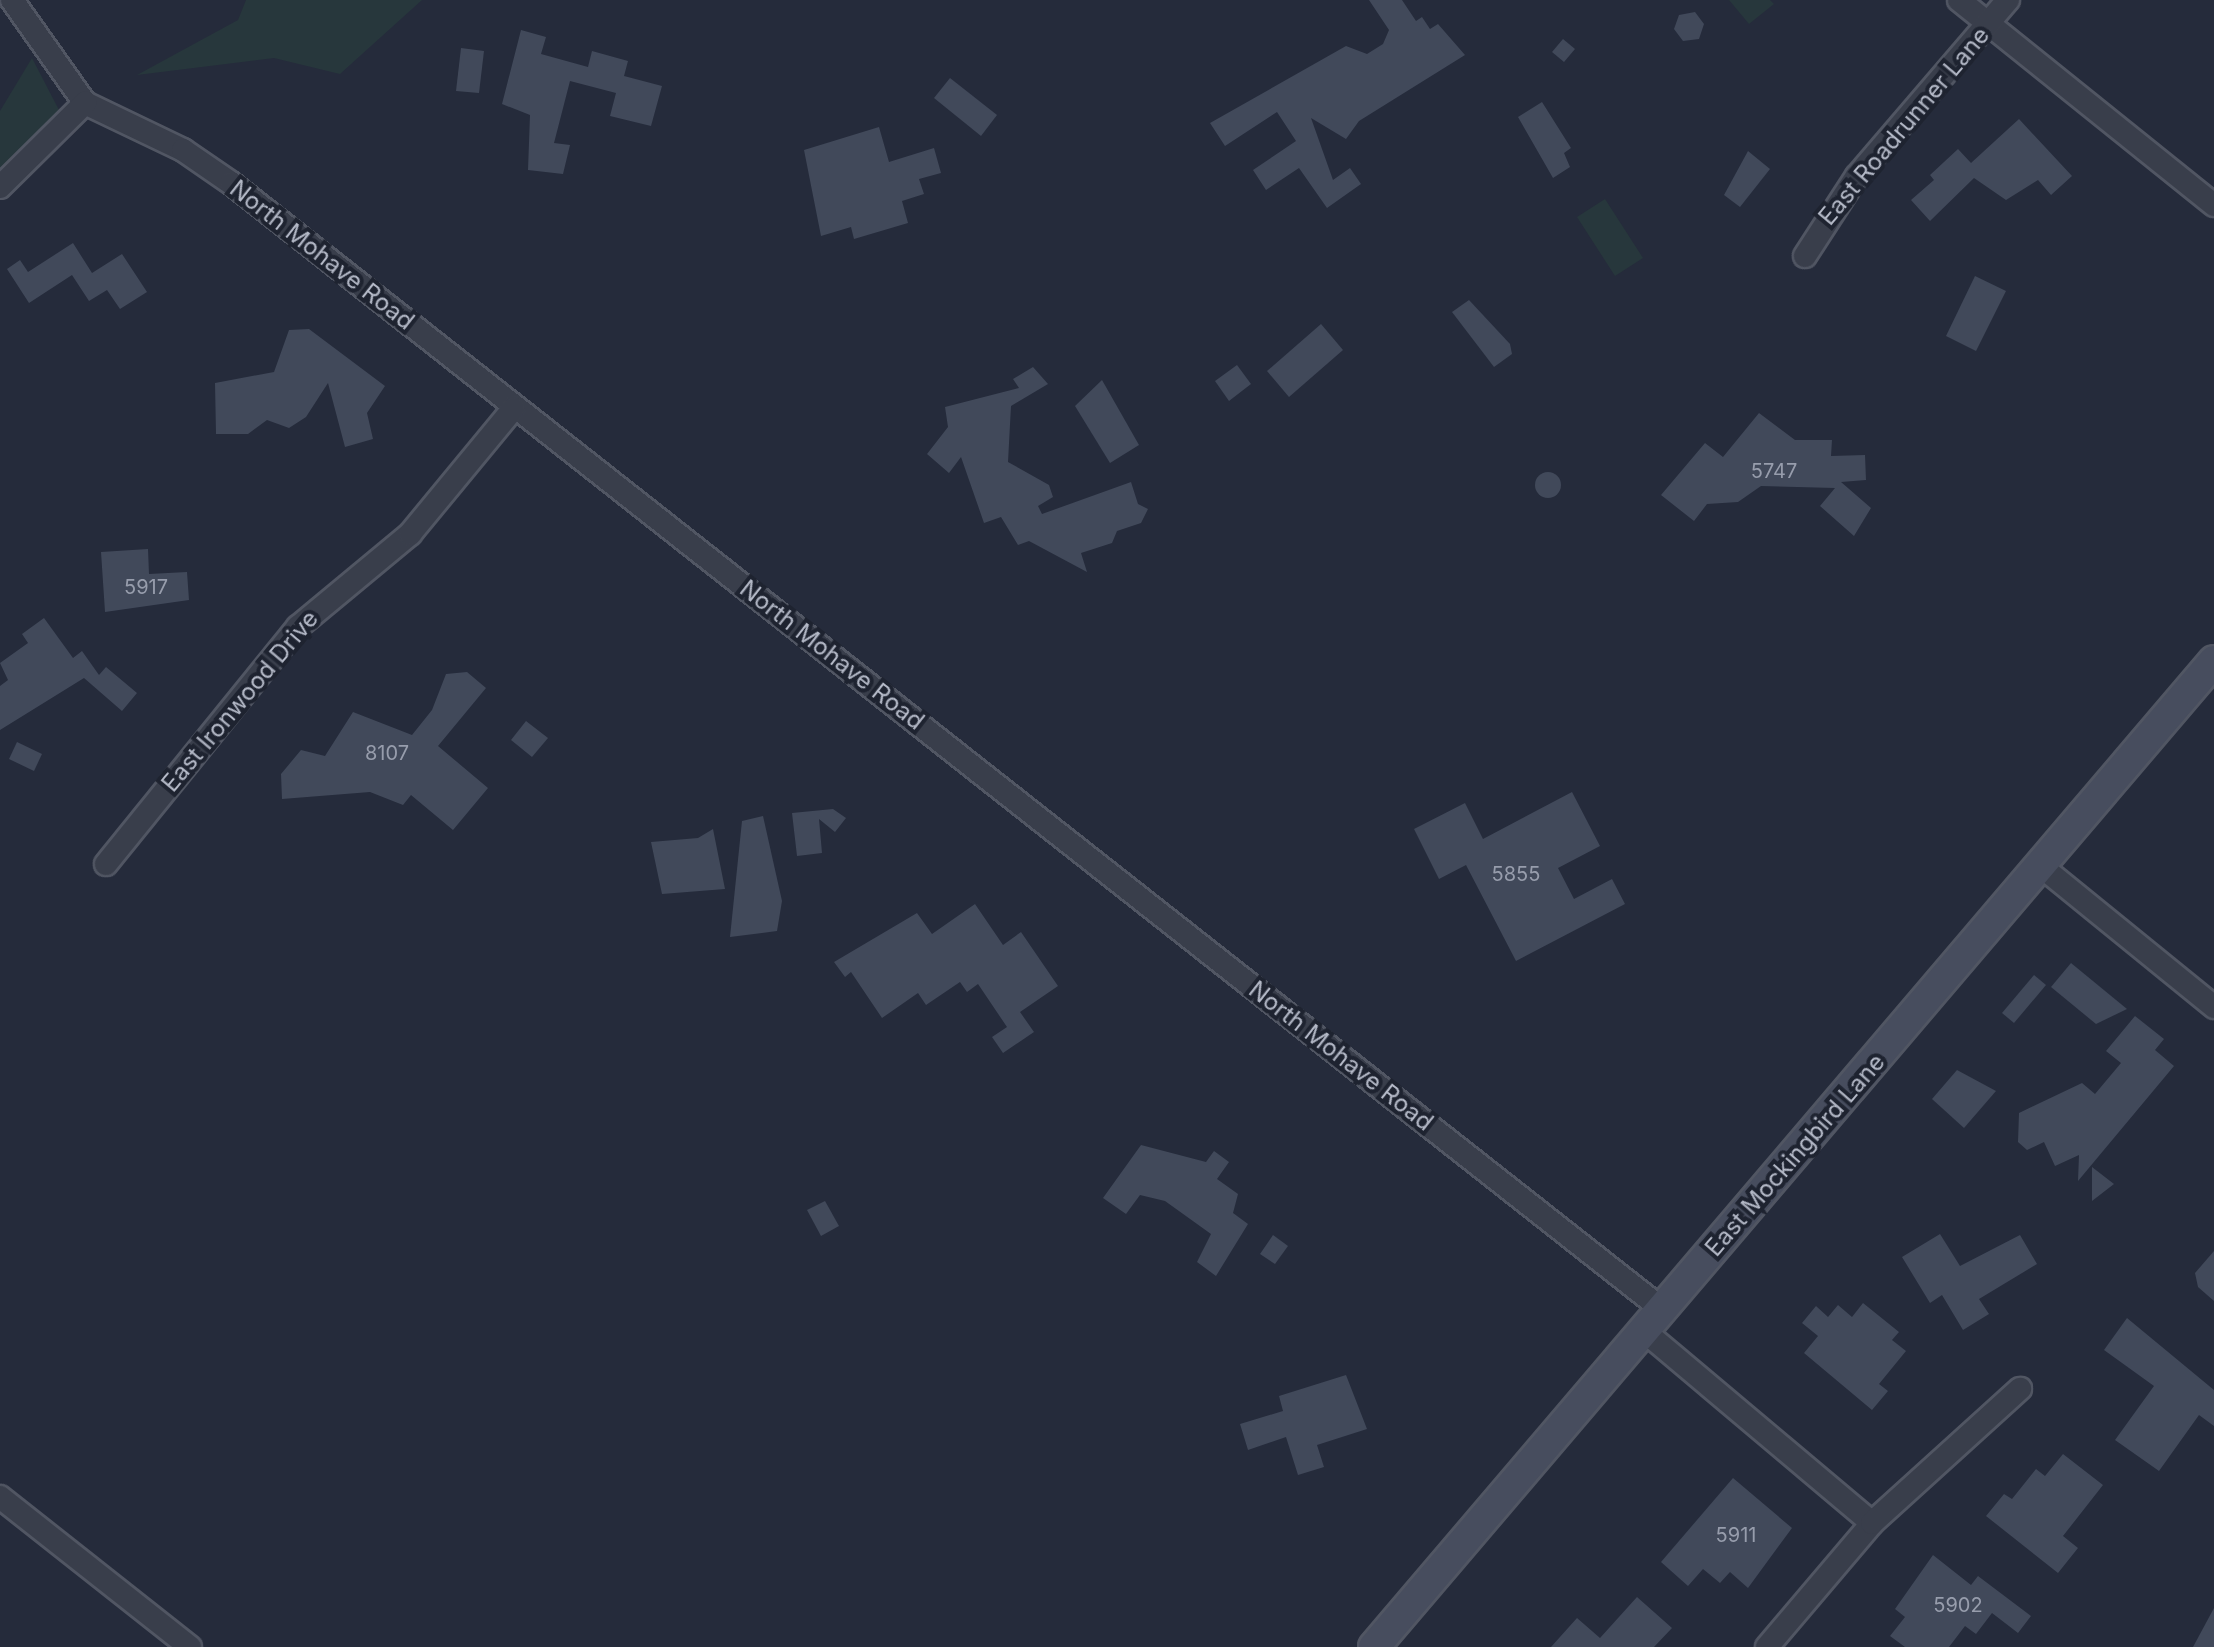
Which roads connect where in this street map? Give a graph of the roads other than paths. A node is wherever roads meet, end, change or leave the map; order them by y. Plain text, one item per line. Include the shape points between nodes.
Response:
1 (13, 0) edge
2 (1959, 0) edge
3 (2008, 0) edge
4 (1989, 24) junction
5 (85, 103) junction
6 (0, 187) edge
7 (2214, 205) edge
8 (1805, 256) dead end
9 (514, 408) junction
10 (2214, 661) edge
11 (106, 864) dead end
12 (2042, 867) junction
13 (2214, 1007) edge
14 (1653, 1321) junction
15 (2020, 1389) dead end
16 (0, 1497) edge
17 (1872, 1523) junction
18 (190, 1647) edge
19 (1374, 1647) edge
20 (1767, 1647) edge

1 - 5 street
2 - 4 street
3 - 4 street, East Roadrunner Lane
4 - 7 street
4 - 8 street, East Roadrunner Lane via 1857,176
5 - 6 street
5 - 9 street, North Mohave Road via 157,136 231,183
9 - 11 street, East Ironwood Drive via 410,534 298,627
9 - 14 street, North Mohave Road
10 - 12 street, East Mockingbird Lane
12 - 13 street
12 - 14 street, East Mockingbird Lane
14 - 17 street, North Mohave Road
14 - 19 street, East Mockingbird Lane
15 - 17 street
16 - 18 street
17 - 20 street

